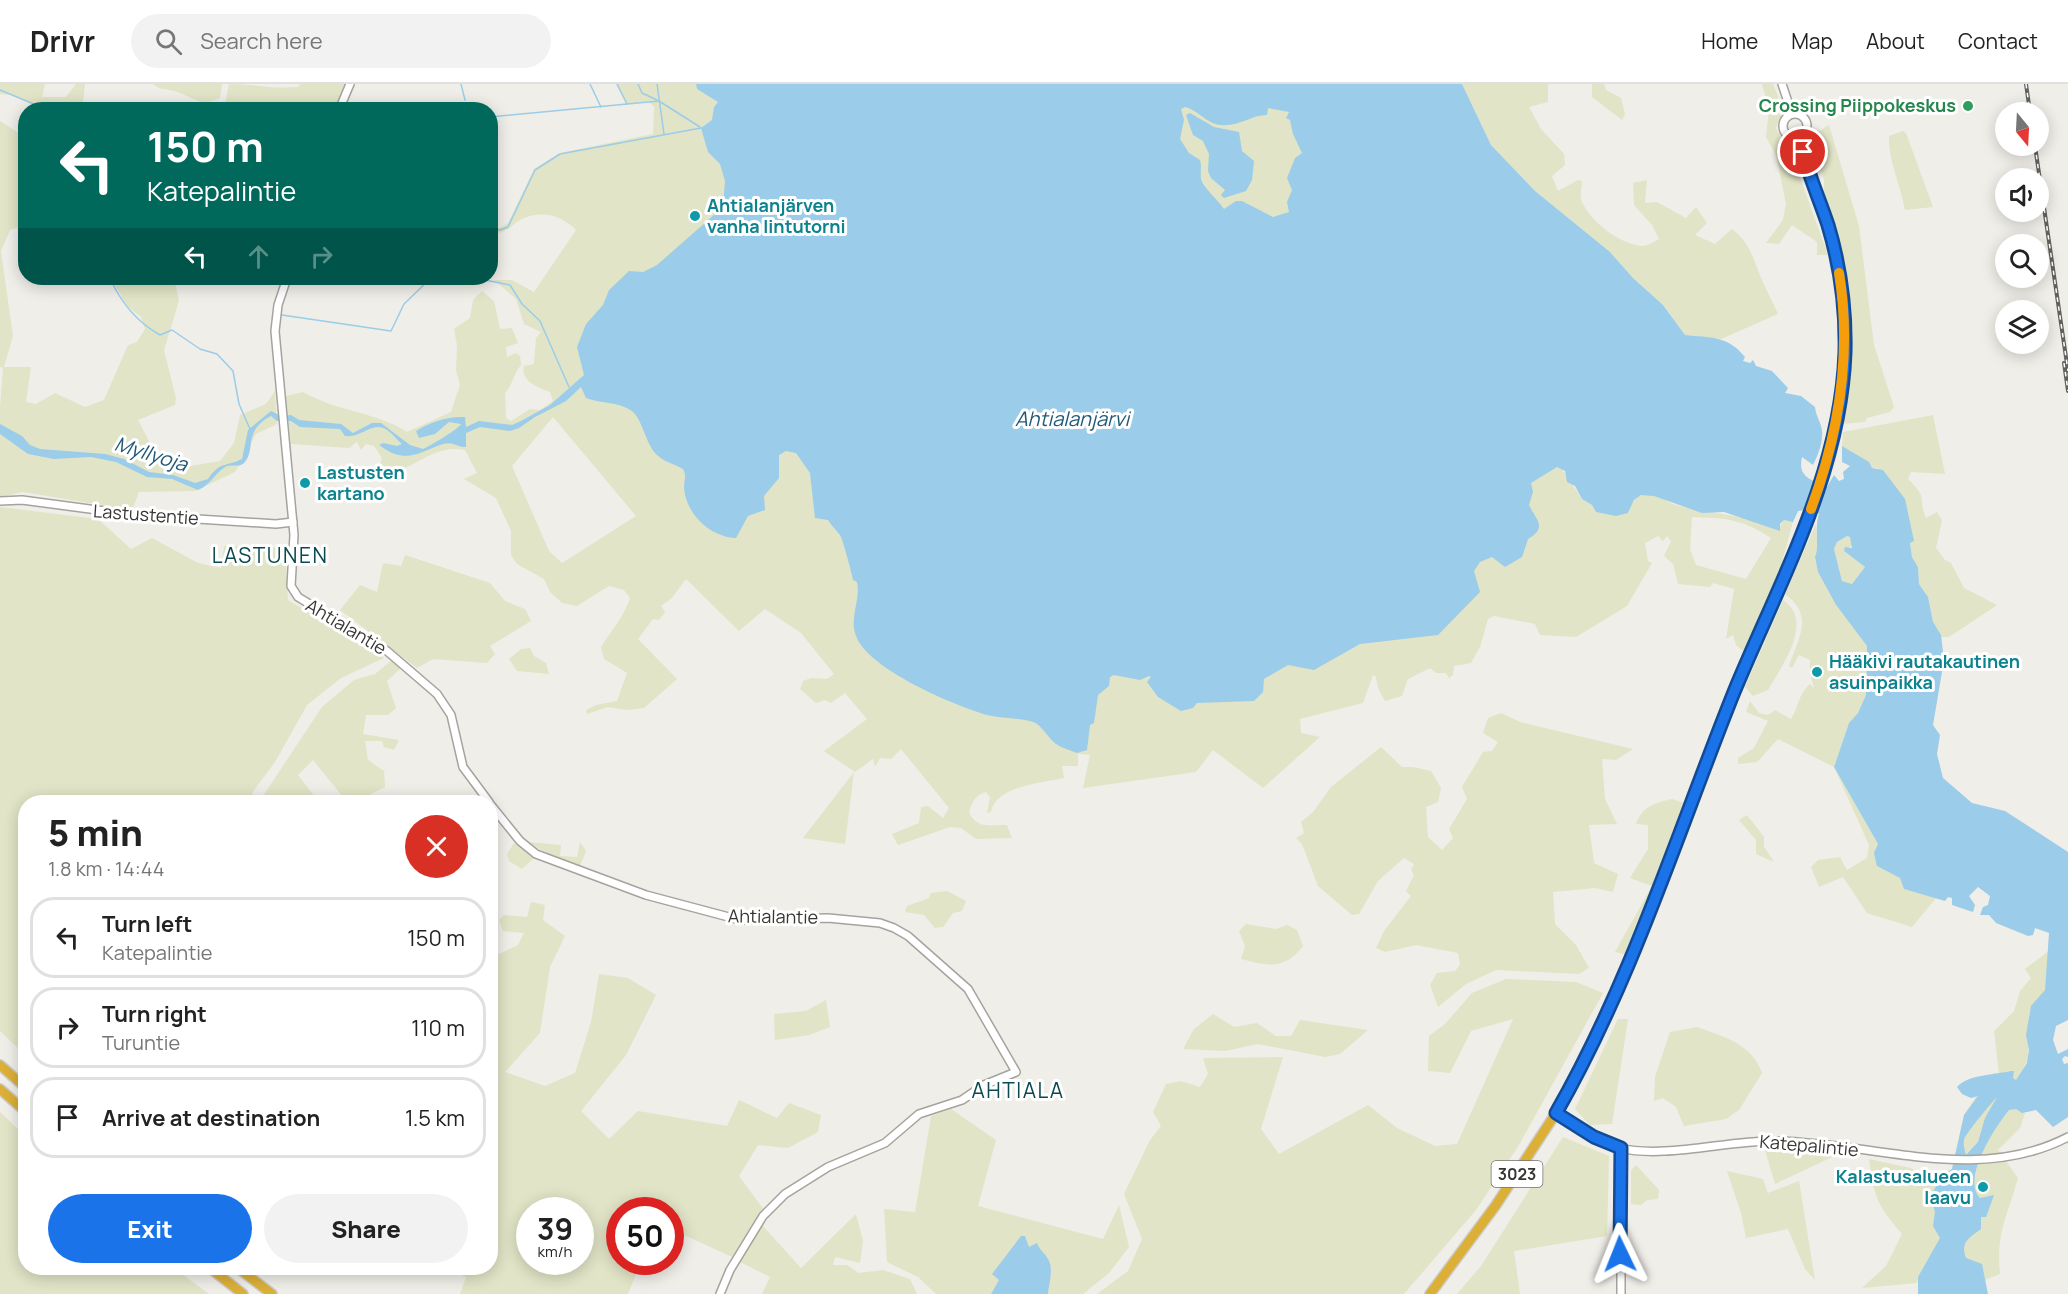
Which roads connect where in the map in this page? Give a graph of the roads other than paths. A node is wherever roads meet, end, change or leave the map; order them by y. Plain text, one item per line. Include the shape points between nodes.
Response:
1 (351, 84) edge
2 (1782, 85) edge
3 (1786, 96) junction
4 (343, 102) edge
5 (1800, 114) junction
6 (1788, 116) junction
7 (1803, 135) junction
8 (1788, 136) junction
9 (1807, 166) junction
10 (285, 285) edge
11 (0, 501) edge
12 (292, 522) junction
13 (484, 795) edge
14 (498, 813) edge
15 (0, 1065) edge
16 (18, 1082) edge
17 (0, 1089) edge
18 (18, 1105) edge
19 (1556, 1113) junction
20 (2068, 1137) edge
21 (1621, 1148) junction
22 (219, 1275) edge
23 (247, 1275) edge
24 (243, 1294) edge
25 (272, 1294) edge
26 (720, 1294) edge
27 (1429, 1294) edge
28 (1621, 1294) edge

1 - 4 street
2 - 3 street
3 - 5 street
3 - 6 street
5 - 6 street
5 - 7 street via 1807,124
6 - 8 street via 1783,125
7 - 8 street
7 - 9 street
8 - 9 street
9 - 19 street via 1834,247 1844,326 1837,418 1822,479 1734,692 1641,939
10 - 12 street, Ahtialantie via 275,318
11 - 12 street, Lastustentie via 22,500 135,515
12 - 13 street, Ahtialantie via 295,543 291,586 298,597 387,651 437,694 451,715 463,767
14 - 26 street, Ahtialantie via 536,854 656,898 740,920 828,918 894,928 968,989 1016,1072 984,1085 962,1100 919,1114 885,1143 828,1167 785,1194 763,1215
15 - 16 highway
17 - 18 highway
19 - 21 street, Katepalintie via 1586,1133
19 - 27 highway, 3023 via 1496,1205
20 - 21 street, Katepalintie via 2030,1153 1992,1158 1938,1159 1775,1141 1646,1150
21 - 28 street
22 - 24 highway
23 - 25 highway

